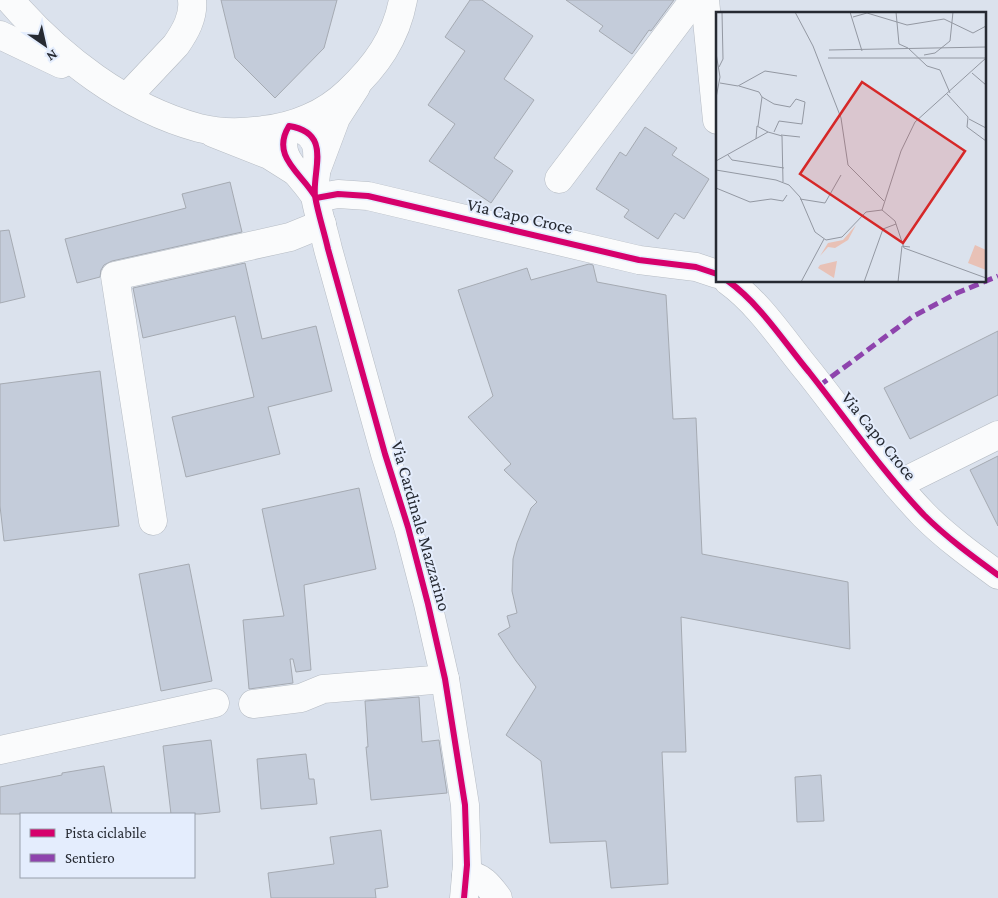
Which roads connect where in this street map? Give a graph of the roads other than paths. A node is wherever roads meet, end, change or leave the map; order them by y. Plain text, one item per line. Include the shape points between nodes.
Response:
1 (10, 0) edge
2 (192, 0) edge
3 (403, 0) edge
4 (694, 0) edge
5 (705, 0) edge
6 (0, 35) edge
7 (360, 81) junction
8 (103, 84) junction
9 (127, 97) junction
10 (716, 110) edge
11 (289, 126) junction
12 (199, 128) junction
13 (307, 169) junction
14 (559, 179) dead end
15 (316, 198) junction
16 (322, 224) junction
17 (716, 274) edge
18 (729, 282) edge
19 (998, 435) edge
20 (898, 485) junction
21 (153, 521) dead end
22 (995, 569) edge
23 (445, 679) junction
24 (215, 703) dead end
25 (253, 704) dead end
26 (0, 750) edge
27 (465, 887) edge
28 (498, 898) edge

1 - 8 street via 42,35
2 - 9 street via 190,18 176,45
3 - 7 street via 388,44
4 - 14 street
5 - 10 street
6 - 8 street
7 - 11 street via 325,109
7 - 13 street, Via Cardinale Mazzarino
8 - 9 street
9 - 12 street
11 - 12 street via 242,132
11 - 13 street, Via Cardinale Mazzarino via 302,129 313,140 318,152
12 - 13 street
13 - 15 street, Via Cardinale Mazzarino
15 - 16 street, Via Cardinale Mazzarino
15 - 17 street, Via Capo Croce via 338,194 368,196 639,260 696,267
16 - 21 street via 290,237 115,276
16 - 23 street, Via Cardinale Mazzarino via 408,527
18 - 20 street, Via Capo Croce via 769,323
19 - 20 street
20 - 22 street, Via Capo Croce via 938,528
23 - 25 street via 323,689 301,698
23 - 27 street, Via Cardinale Mazzarino via 465,805
24 - 26 street
27 - 28 street via 480,878

